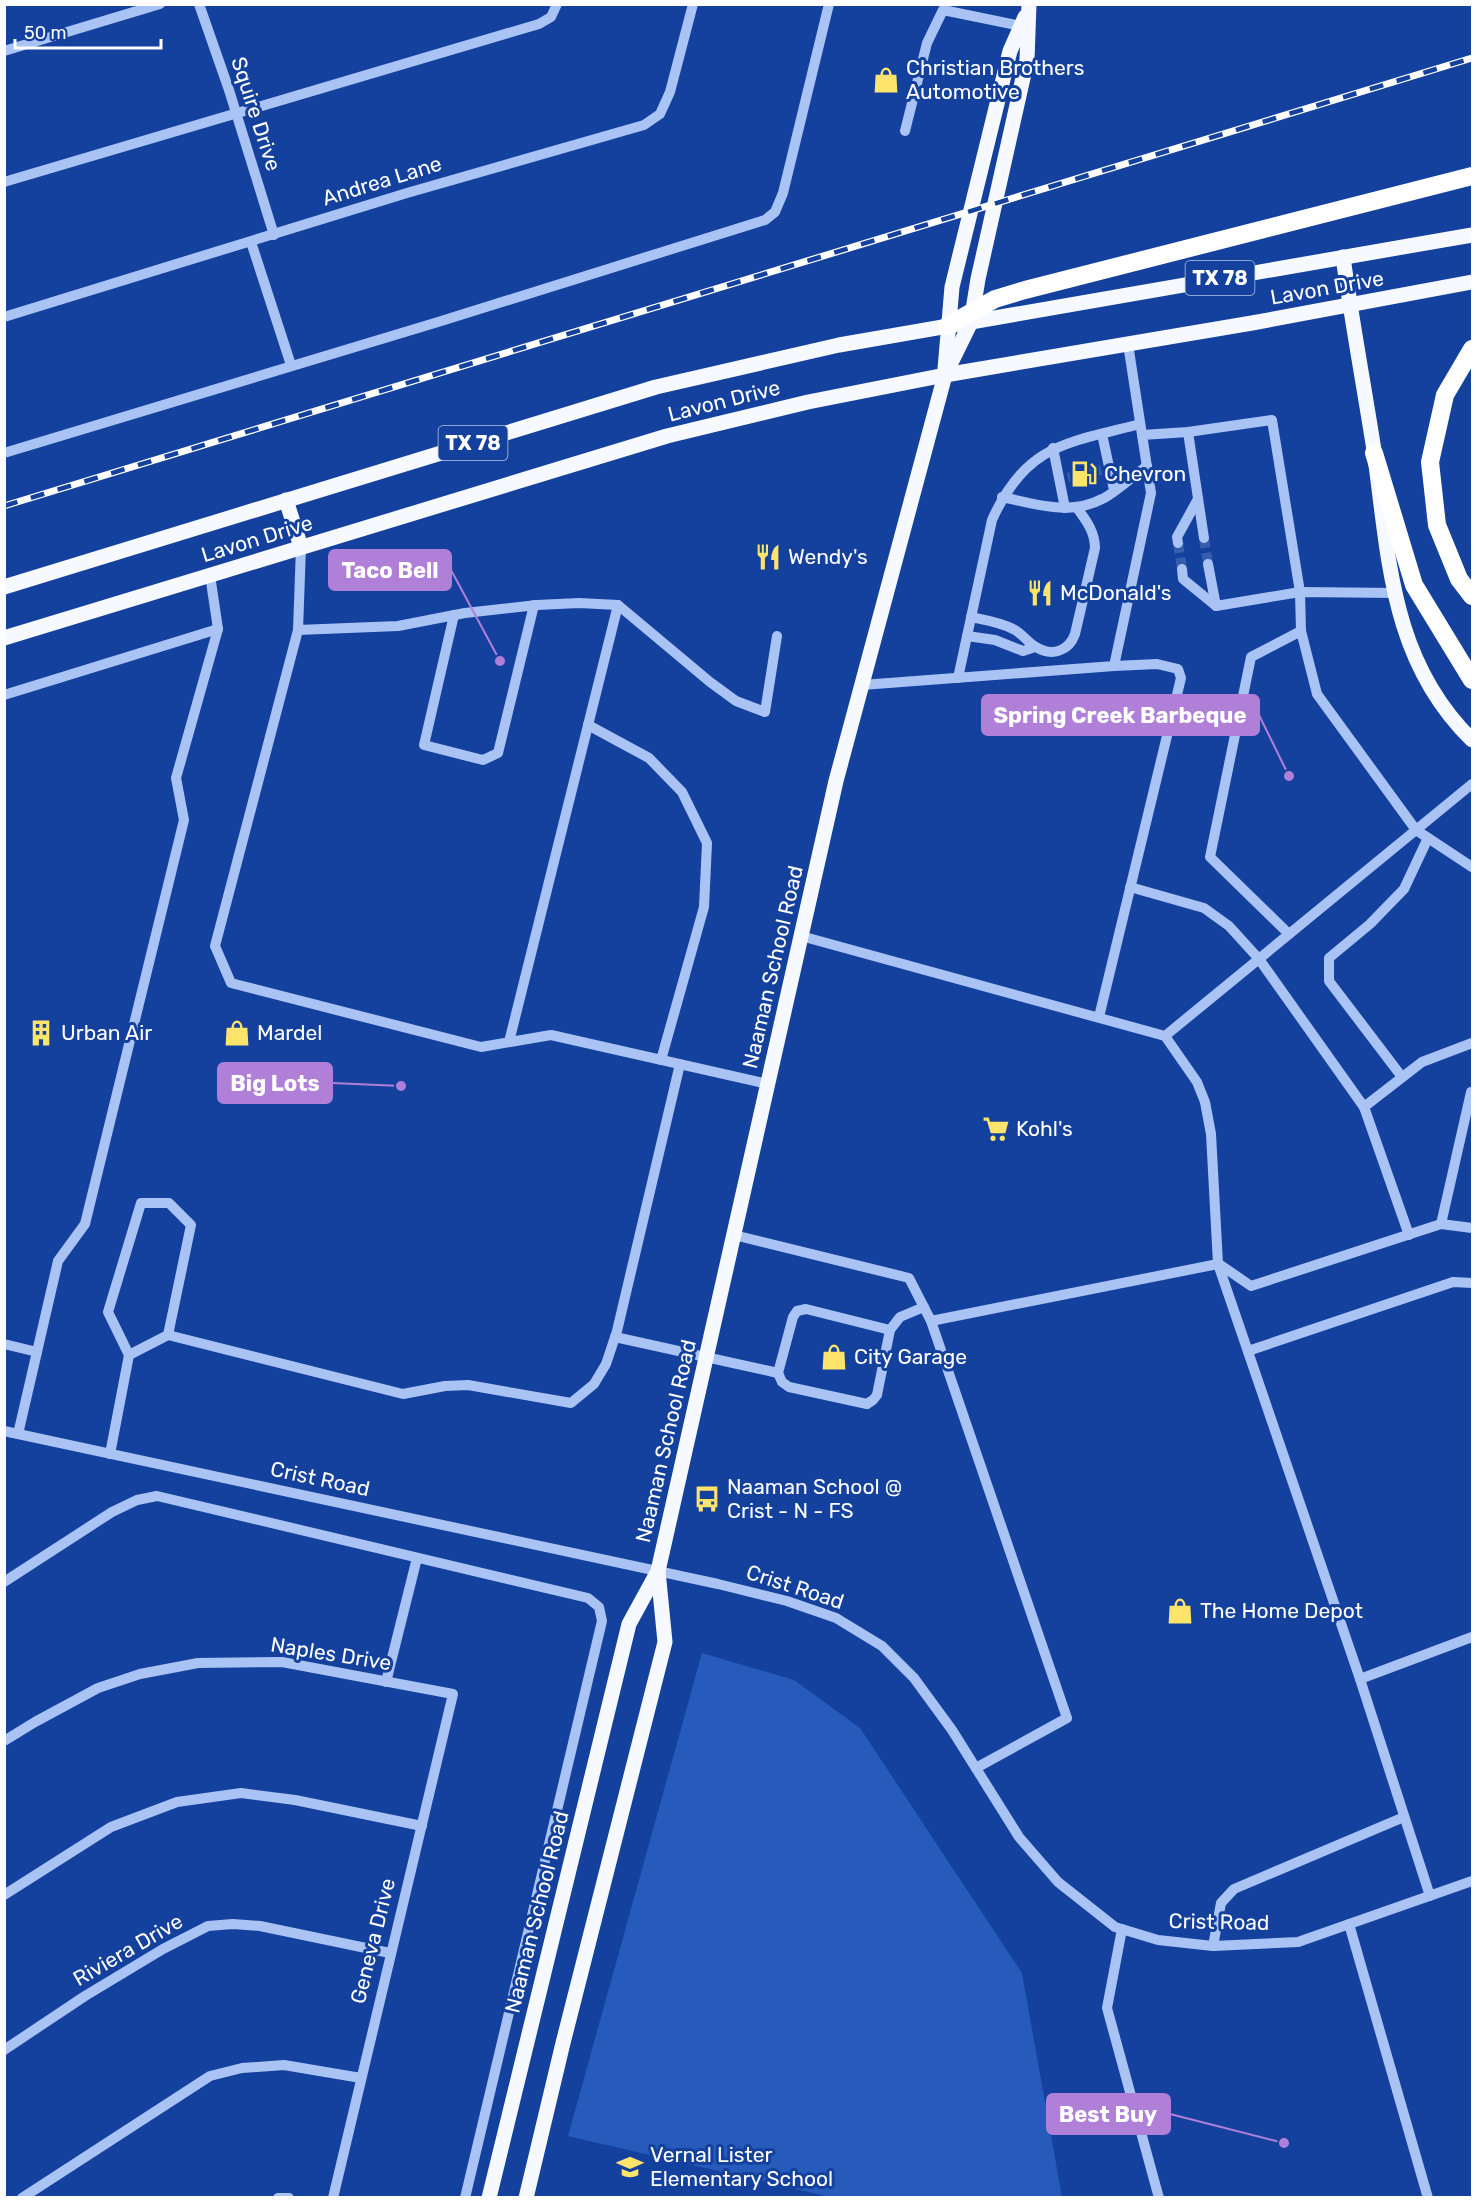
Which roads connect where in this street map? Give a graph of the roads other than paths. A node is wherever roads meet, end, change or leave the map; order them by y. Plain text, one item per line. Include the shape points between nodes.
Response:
1 (160, 4) edge
2 (199, 4) edge
3 (557, 4) edge
4 (693, 4) edge
5 (829, 4) edge
6 (1026, 14) edge
7 (4, 51) edge
8 (237, 114) junction
9 (905, 131) dead end
10 (1473, 176) edge
11 (4, 182) edge
12 (274, 235) junction
13 (1473, 235) edge
14 (251, 242) junction
15 (1343, 257) junction
16 (1473, 282) edge
17 (1350, 304) junction
18 (972, 316) junction
19 (4, 317) edge
20 (947, 326) junction
21 (1128, 344) junction
22 (1473, 349) edge
23 (291, 365) junction
24 (945, 375) junction
25 (1141, 430) junction
26 (1188, 432) junction
27 (1102, 434) junction
28 (1053, 448) junction
29 (4, 453) edge
30 (1374, 453) junction
31 (1147, 466) junction
32 (1114, 490) junction
33 (1002, 497) junction
34 (1198, 499) junction
35 (286, 500) junction
36 (1065, 508) junction
37 (1077, 508) junction
38 (1204, 538) tunnel mouth
39 (1178, 543) tunnel mouth
40 (301, 547) junction
41 (1208, 564) tunnel mouth
42 (1182, 569) tunnel mouth
43 (210, 575) junction
44 (4, 587) edge
45 (1300, 592) junction
46 (1396, 593) junction
47 (1473, 596) edge
48 (534, 605) junction
49 (618, 605) junction
50 (1216, 606) junction
51 (454, 615) junction
52 (971, 617) junction
53 (218, 629) junction
54 (298, 630) junction
55 (1301, 631) junction
56 (777, 636) dead end
57 (967, 636) junction
58 (4, 638) edge
59 (1035, 647) junction
60 (1114, 666) junction
61 (958, 678) junction
62 (1473, 680) edge
63 (862, 685) junction
64 (4, 695) edge
65 (588, 725) junction
66 (1473, 741) edge
67 (1473, 784) edge
68 (1416, 831) junction
69 (1428, 838) junction
70 (1473, 867) edge
71 (1130, 886) junction
72 (1289, 934) junction
73 (801, 936) junction
74 (1258, 959) junction
75 (1099, 1017) junction
76 (1165, 1036) junction
77 (509, 1042) junction
78 (1473, 1043) edge
79 (661, 1060) junction
80 (680, 1064) junction
81 (1402, 1077) junction
82 (768, 1084) junction
83 (1473, 1092) edge
84 (1364, 1107) junction
85 (1441, 1224) junction
86 (1473, 1228) edge
87 (734, 1235) junction
88 (1408, 1235) junction
89 (1218, 1264) junction
90 (1473, 1283) edge
91 (924, 1307) junction
92 (931, 1322) junction
93 (890, 1330) junction
94 (168, 1335) junction
95 (615, 1337) junction
96 (4, 1344) edge
97 (1248, 1351) junction
98 (38, 1352) junction
99 (129, 1355) junction
100 (706, 1357) junction
101 (778, 1373) junction
102 (4, 1431) edge
103 (18, 1434) junction
104 (110, 1454) junction
105 (417, 1558) junction
106 (658, 1571) junction
107 (4, 1582) edge
108 (1473, 1637) edge
109 (1360, 1679) junction
110 (386, 1682) junction
111 (453, 1694) joint
112 (4, 1742) edge
113 (976, 1768) junction
114 (1404, 1817) junction
115 (422, 1826) junction
116 (1473, 1881) edge
117 (4, 1895) edge
118 (1430, 1896) junction
119 (1349, 1924) junction
120 (1122, 1929) junction
121 (1213, 1946) junction
122 (390, 1953) junction
123 (4, 2050) edge
124 (361, 2078) junction
125 (22, 2198) edge
126 (278, 2198) edge
127 (289, 2198) edge
128 (333, 2198) edge
129 (465, 2198) edge
130 (489, 2198) edge
131 (526, 2198) edge
132 (1159, 2198) edge
133 (1428, 2198) edge

1 - 7 street
2 - 8 street, Squire Drive
3 - 8 street via 551,17 539,24
4 - 12 street, Andrea Lane via 670,92 660,114 644,125
5 - 23 street via 783,192 775,213 765,220
6 - 9 street via 943,9 927,43
6 - 18 main road, Naaman School Road via 1028,60
6 - 20 main road, Naaman School Road via 1010,51 972,201 951,287
8 - 11 street
8 - 12 street, Squire Drive
10 - 18 highway via 1025,290 995,299
12 - 14 street, Andrea Lane
13 - 15 main road, Lavon Drive / TX 78
14 - 19 street, Andrea Lane
14 - 23 street
15 - 17 main road
15 - 18 main road, Lavon Drive / TX 78
16 - 17 main road, Lavon Drive / TX 78
17 - 21 main road, Lavon Drive / TX 78
17 - 30 main road
18 - 20 highway
18 - 24 main road, Naaman School Road
20 - 24 main road, Naaman School Road
20 - 35 main road, Lavon Drive / TX 78 via 829,347 656,387
21 - 24 main road, Lavon Drive / TX 78
21 - 25 street
22 - 47 highway via 1445,394 1430,462 1437,525 1459,579
23 - 29 street
24 - 40 main road, Lavon Drive / TX 78 via 667,436
24 - 63 main road, Naaman School Road
25 - 26 street
25 - 27 street
25 - 31 street
26 - 34 street
26 - 45 street via 1272,420
27 - 28 street
27 - 32 street via 1105,469
28 - 33 street via 1019,474
28 - 36 street via 1063,479
30 - 46 main road via 1384,540
30 - 62 highway via 1414,585
31 - 32 street
31 - 60 street via 1151,493
32 - 37 street
33 - 36 street
33 - 52 street via 992,520
34 - 38 street
34 - 39 street via 1177,537
35 - 40 main road
35 - 44 main road, Lavon Drive / TX 78
36 - 37 street
37 - 59 street via 1095,538 1095,548 1075,634 1061,651
40 - 43 main road, Lavon Drive / TX 78
40 - 54 street
41 - 50 street
42 - 50 street via 1183,579
43 - 53 street
43 - 58 main road, Lavon Drive / TX 78
45 - 46 street
45 - 50 street
45 - 55 street
46 - 66 main road via 1405,635 1422,675 1452,721
48 - 49 street
48 - 51 street
48 - 51 street via 498,753 483,760 424,745
49 - 56 street via 710,682 736,700 765,712
49 - 65 street
51 - 54 street via 398,626
52 - 57 street
52 - 59 street via 1015,630
53 - 64 street
53 - 98 street via 176,778 184,820 85,1224 58,1261
54 - 77 street via 215,946 231,983 482,1047
55 - 68 street via 1317,694
55 - 72 street via 1251,657 1210,857
57 - 59 street via 995,640 1023,651
57 - 61 street
60 - 61 street
60 - 71 street via 1157,664 1178,669 1181,678
61 - 63 street
63 - 73 main road, Naaman School Road
65 - 77 street
65 - 79 street via 649,758 682,792 707,843 705,907
67 - 68 street
68 - 69 street
68 - 72 street
69 - 70 street
69 - 81 street via 1404,889 1329,958 1329,981
71 - 74 street via 1204,908 1229,926
71 - 75 street
72 - 74 street
73 - 75 street
73 - 82 main road, Naaman School Road
74 - 76 street
74 - 84 street
75 - 76 street
76 - 89 street via 1197,1082 1205,1102 1211,1134
77 - 79 street via 551,1035
78 - 81 street via 1422,1062
79 - 80 street
80 - 82 street
80 - 95 street
81 - 84 street
82 - 87 main road, Naaman School Road
83 - 85 street
84 - 88 street
85 - 86 street
85 - 88 street
87 - 91 street via 909,1278
87 - 100 main road, Naaman School Road
88 - 89 street via 1251,1287
89 - 92 street
89 - 97 street
90 - 97 street via 1453,1282
91 - 92 street
91 - 93 street via 900,1317
92 - 113 street via 1067,1718
93 - 101 street via 806,1309 797,1311
93 - 101 street via 877,1395 867,1404 789,1387
94 - 95 street via 403,1394 468,1385 571,1403 594,1384
94 - 99 street
94 - 99 street via 191,1225 169,1203 141,1203 108,1312
95 - 100 street
96 - 98 street
97 - 109 street
98 - 103 street
99 - 104 street
100 - 101 street
100 - 106 main road, Naaman School Road
102 - 103 street, Crist Road
103 - 104 street, Crist Road
104 - 106 street, Crist Road
105 - 107 street via 157,1496 112,1512
105 - 110 street
105 - 129 street via 588,1598 599,1607 602,1621
106 - 113 street, Crist Road via 787,1601 836,1618 882,1646 914,1678
106 - 130 main road, Naaman School Road via 629,1624
106 - 131 main road, Naaman School Road via 665,1642
108 - 109 street
109 - 114 street
110 - 111 street, Naples Drive
110 - 112 street, Naples Drive via 282,1662 198,1663 140,1674 98,1688
111 - 115 street, Geneva Drive
113 - 120 street, Crist Road via 1019,1837 1058,1882
114 - 118 street
114 - 121 street via 1234,1889 1221,1903
115 - 117 street via 241,1793 177,1802 111,1827
115 - 122 street, Geneva Drive
116 - 118 street, Crist Road
118 - 119 street, Crist Road
119 - 121 street, Crist Road via 1298,1942
119 - 133 street
120 - 121 street, Crist Road via 1158,1940
120 - 132 street via 1107,2008
122 - 123 street, Riviera Drive via 260,1926 208,1926 154,1955
122 - 124 street, Geneva Drive
124 - 125 street via 284,2065 242,2068 210,2076
124 - 128 street, Geneva Drive
126 - 127 street

